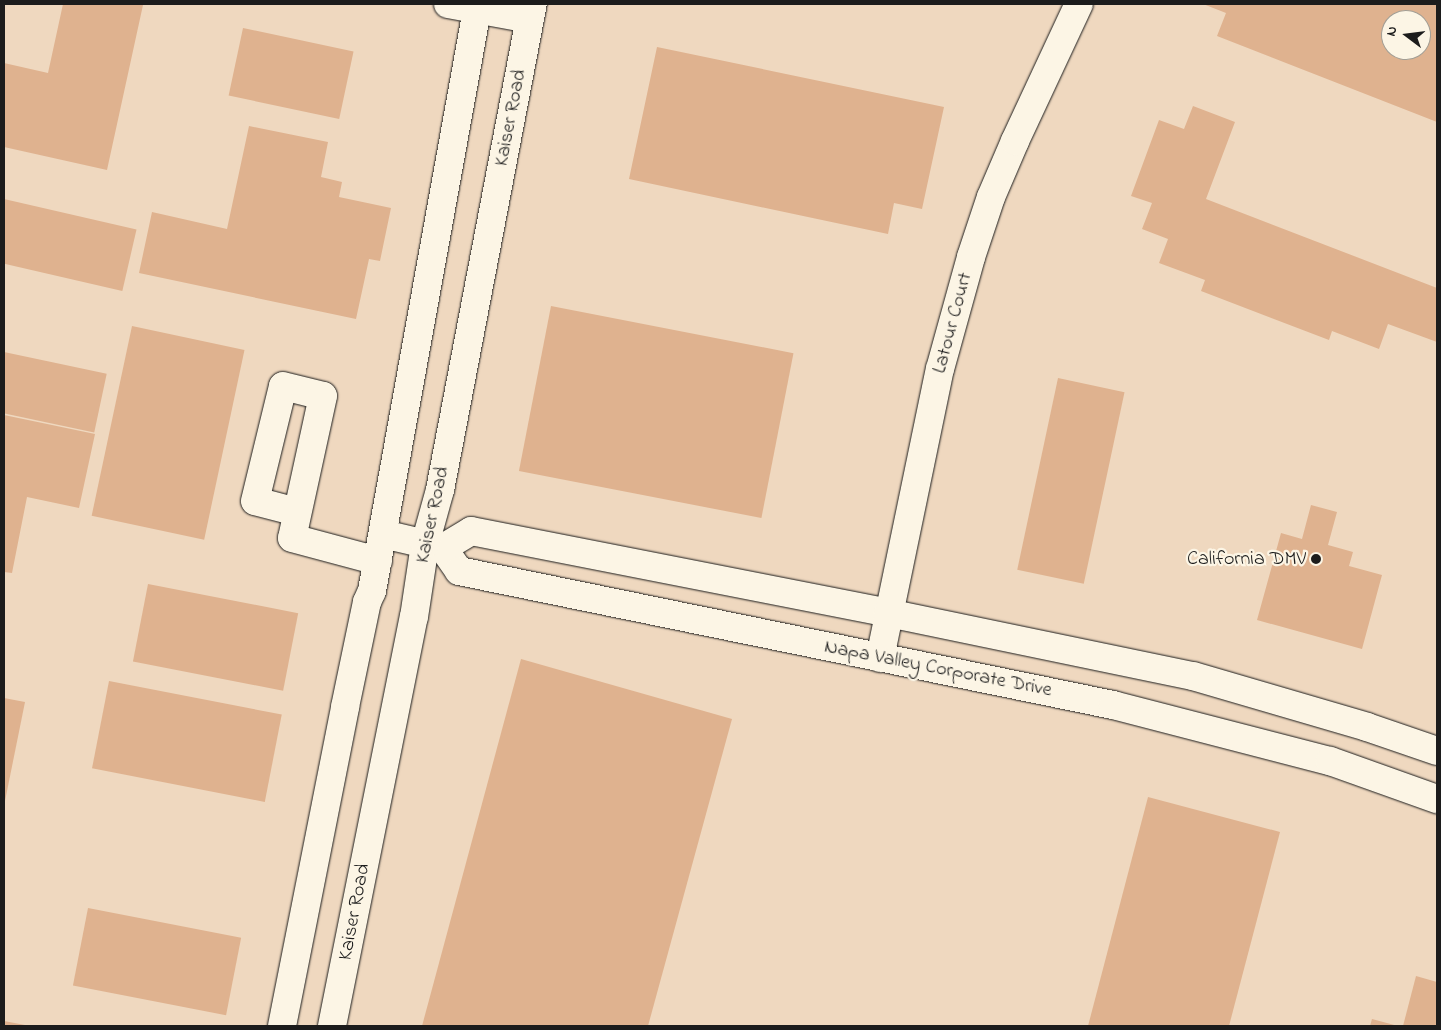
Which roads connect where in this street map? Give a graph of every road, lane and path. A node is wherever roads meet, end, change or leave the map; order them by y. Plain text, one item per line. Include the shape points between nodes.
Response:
1 (448, 4) edge
2 (1079, 4) edge
3 (478, 7) edge
4 (531, 11) edge
5 (297, 512) dead end
6 (383, 534) junction
7 (434, 546) junction
8 (378, 561) junction
9 (888, 613) junction
10 (880, 658) junction
11 (1437, 752) edge
12 (1437, 799) edge
13 (282, 1026) edge
14 (332, 1026) edge

1 - 3 street
2 - 9 street, Latour Court via 1015,140 971,257 940,369
3 - 4 street
3 - 6 street
4 - 7 street, Kaiser Road via 440,490
5 - 8 street via 292,538
6 - 7 street
6 - 8 street
7 - 9 street via 471,531
7 - 10 street, Napa Valley Corporate Drive via 459,571
7 - 14 street, Kaiser Road via 414,617
8 - 13 street via 345,707
9 - 10 street, Latour Court
9 - 11 street via 1193,676 1367,727
10 - 12 street, Napa Valley Corporate Drive via 1113,704 1330,761

